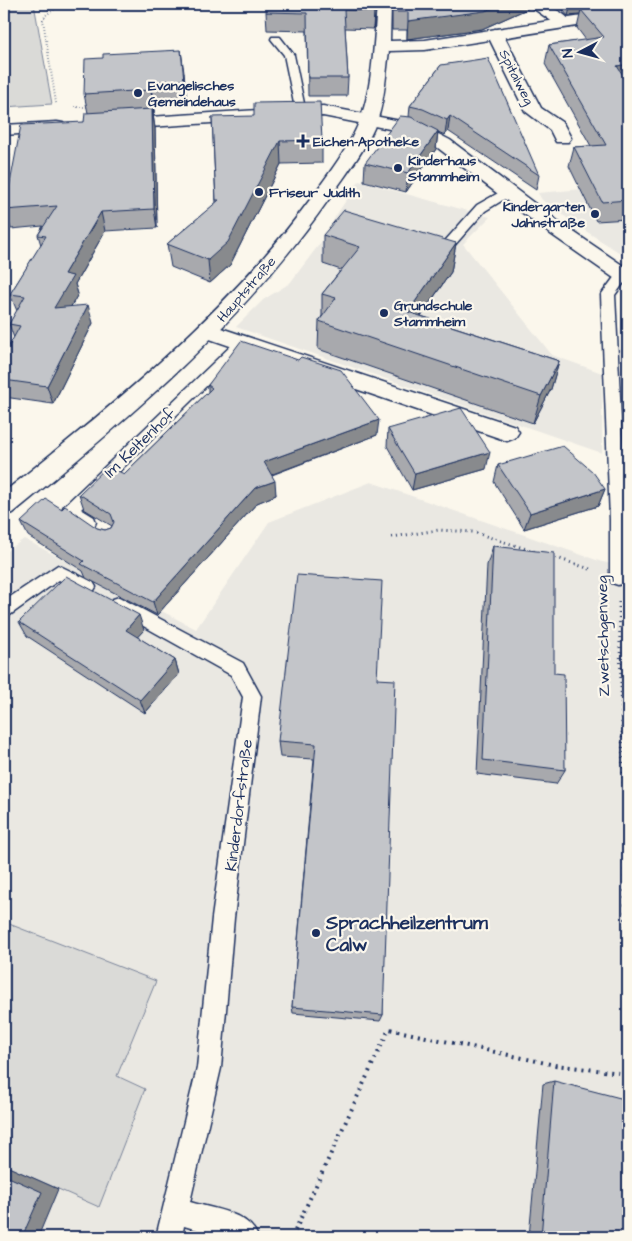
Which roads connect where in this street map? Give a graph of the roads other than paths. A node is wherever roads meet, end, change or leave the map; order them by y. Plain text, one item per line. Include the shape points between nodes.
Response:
1 (384, 4) edge
2 (534, 4) edge
3 (628, 14) edge
4 (565, 24) junction
5 (495, 34) junction
6 (276, 39) dead end
7 (383, 46) junction
8 (301, 113) junction
9 (369, 119) junction
10 (102, 124) edge
11 (72, 126) edge
12 (9, 130) edge
13 (562, 138) dead end
14 (507, 192) junction
15 (449, 244) edge
16 (625, 276) edge
17 (209, 331) junction
18 (242, 343) junction
19 (507, 432) dead end
20 (4, 506) edge
21 (101, 530) edge
22 (618, 578) road end
23 (4, 610) edge
24 (174, 1210) junction
25 (169, 1237) edge
26 (245, 1237) edge

1 - 7 street, Hauptstraße
2 - 4 street via 549,10
3 - 4 street
4 - 5 street
5 - 7 street
5 - 13 street, Spitalweg via 534,111 557,127
6 - 8 lane via 289,55
7 - 9 street, Hauptstraße
8 - 9 street via 323,111
8 - 10 street
9 - 14 street via 430,136
9 - 17 street, Hauptstraße via 315,207
11 - 12 street
14 - 15 lane via 481,208
14 - 16 street
16 - 22 lane, Zwetschgenweg via 608,295
17 - 18 street
17 - 20 street, Hauptstraße via 121,411
18 - 19 street
18 - 21 lane, Im Keltenhof via 70,510
23 - 24 lane, Kinderdorfstraße via 58,572 236,669 252,696 223,918 209,1068
24 - 25 lane, Kinderdorfstraße
24 - 26 lane via 237,1229

